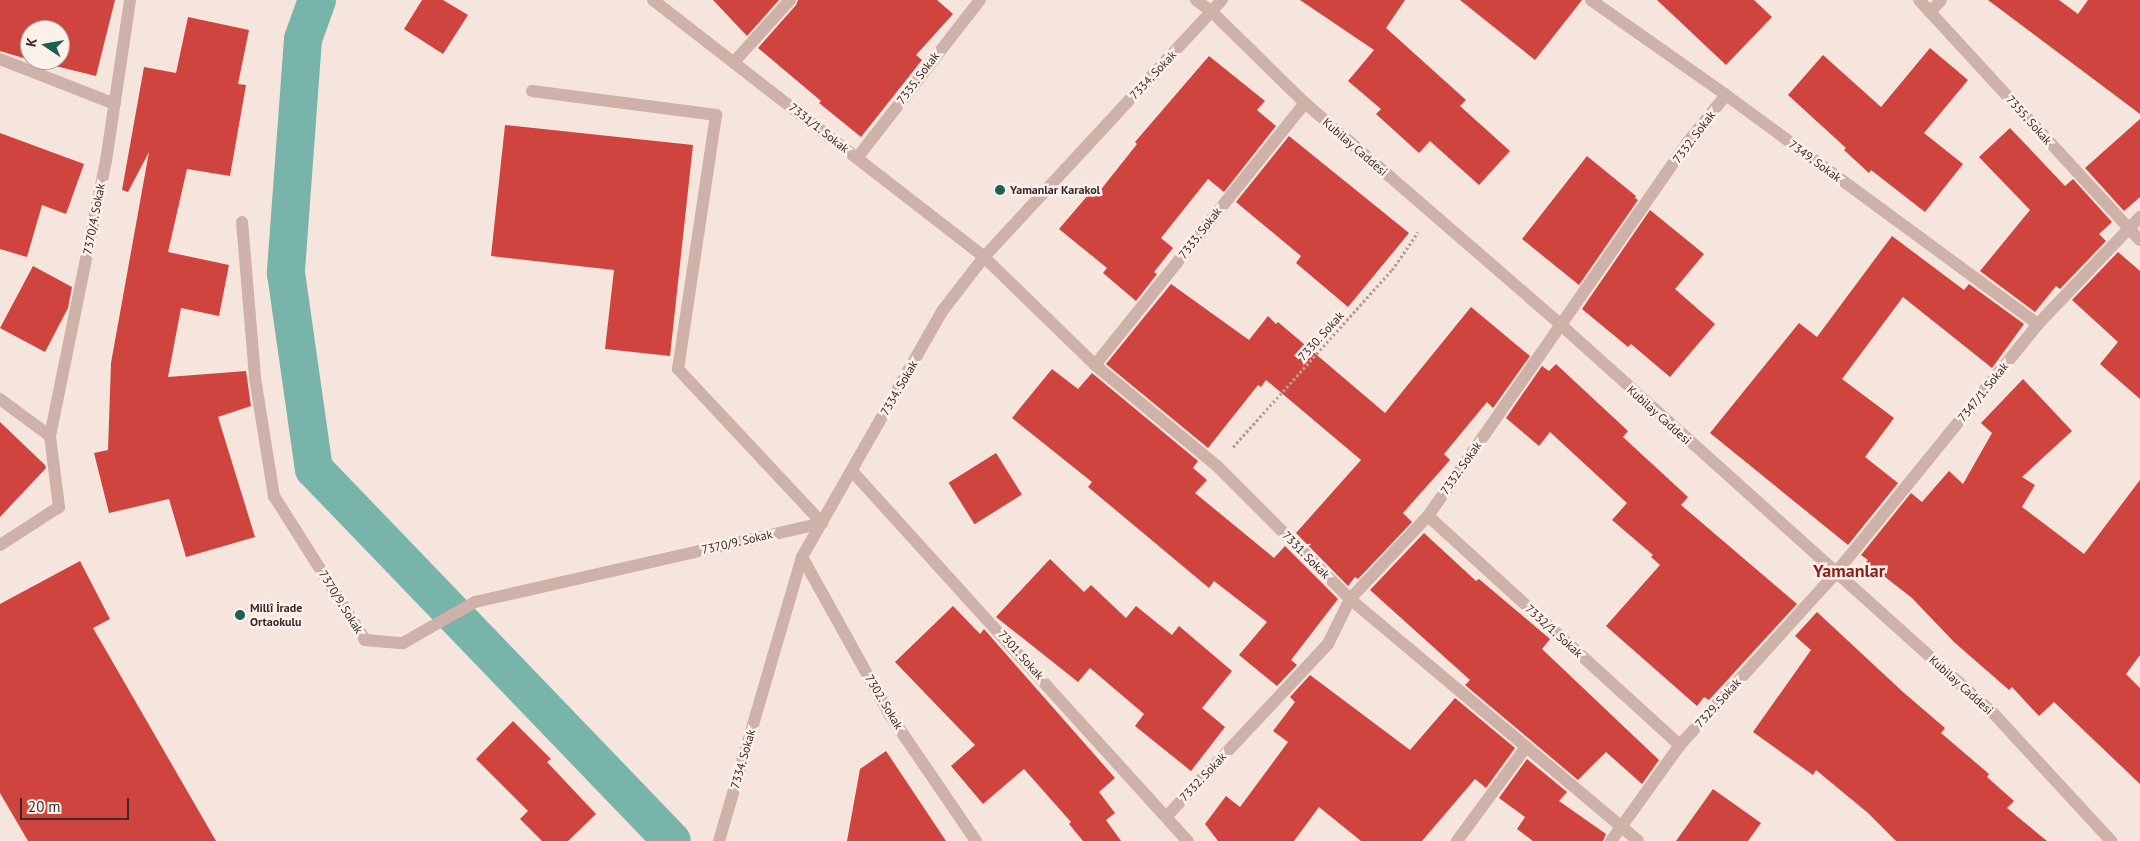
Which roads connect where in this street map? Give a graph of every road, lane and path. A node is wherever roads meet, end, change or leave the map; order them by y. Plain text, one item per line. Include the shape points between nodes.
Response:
1 (130, 0) edge
2 (654, 0) edge
3 (790, 0) edge
4 (980, 0) edge
5 (1196, 0) edge
6 (1222, 0) edge
7 (1591, 0) edge
8 (1919, 0) edge
9 (1941, 0) edge
10 (1212, 12) junction
11 (1930, 12) junction
12 (0, 59) edge
13 (734, 62) junction
14 (532, 91) dead end
15 (1726, 95) junction
16 (1305, 102) junction
17 (115, 104) junction
18 (857, 158) junction
19 (1431, 213) junction
20 (2140, 218) edge
21 (242, 222) dead end
22 (2129, 229) junction
23 (2140, 240) edge
24 (984, 257) junction
25 (2038, 324) junction
26 (1561, 325) junction
27 (1096, 365) junction
28 (0, 399) edge
29 (50, 436) junction
30 (1216, 465) junction
31 (852, 471) junction
32 (1428, 516) junction
33 (822, 522) junction
34 (0, 544) edge
35 (802, 557) junction
36 (1835, 574) junction
37 (1350, 599) junction
38 (1680, 745) junction
39 (1526, 746) junction
40 (1167, 816) junction
41 (1622, 828) junction
42 (719, 841) edge
43 (976, 841) edge
44 (1188, 841) edge
45 (1457, 841) edge
46 (1612, 841) edge
47 (1638, 841) edge
48 (2111, 841) edge

1 - 17 street, 7370/4. Sokak
2 - 13 street, 7331/1. Sokak
3 - 13 street
4 - 18 street, 7335. Sokak
5 - 10 street, Kubilay Caddesi
6 - 10 street, 7334. Sokak
7 - 15 street, 7349. Sokak
8 - 11 street, 7355. Sokak
9 - 11 street
10 - 16 street, Kubilay Caddesi
10 - 24 street, 7334. Sokak
11 - 22 street, 7355. Sokak
12 - 17 street
13 - 18 street, 7331/1. Sokak
14 - 33 street via 716,115 678,369
15 - 25 street, 7349. Sokak
15 - 26 street, 7332. Sokak via 1687,142
16 - 19 street, Kubilay Caddesi
16 - 27 street, 7333. Sokak
17 - 29 street, 7370/4. Sokak
18 - 24 street, 7331/1. Sokak
19 - 26 street, Kubilay Caddesi
19 - 30 path, 7330. Sokak via 1392,270
20 - 22 street, 7347/1. Sokak
21 - 33 street, 7370/9. Sokak via 255,378 274,496 365,640 404,643 475,602
22 - 23 street, 7355. Sokak
22 - 25 street, 7347/1. Sokak
24 - 27 street, 7331. Sokak
24 - 31 street, 7334. Sokak via 943,310
25 - 36 street, 7347/1. Sokak
26 - 32 street, 7332. Sokak
26 - 36 street, Kubilay Caddesi
27 - 30 street, 7331. Sokak
28 - 29 street
29 - 34 street, 7370/4. Sokak via 59,507
30 - 37 street, 7331. Sokak
31 - 33 street, 7334. Sokak
31 - 40 street, 7301. Sokak
32 - 37 street, 7332. Sokak
32 - 38 street, 7332/1. Sokak
33 - 35 street, 7334. Sokak
35 - 42 street, 7334. Sokak
35 - 43 street, 7302. Sokak via 890,715
36 - 38 street, 7329. Sokak
36 - 48 street, Kubilay Caddesi via 1994,714
37 - 39 street, 7331. Sokak
37 - 40 street, 7332. Sokak via 1328,644
38 - 41 street, 7329. Sokak
39 - 41 street, 7331. Sokak
39 - 45 street
40 - 44 street, 7301. Sokak
41 - 46 street, 7329. Sokak
41 - 47 street, 7331. Sokak

